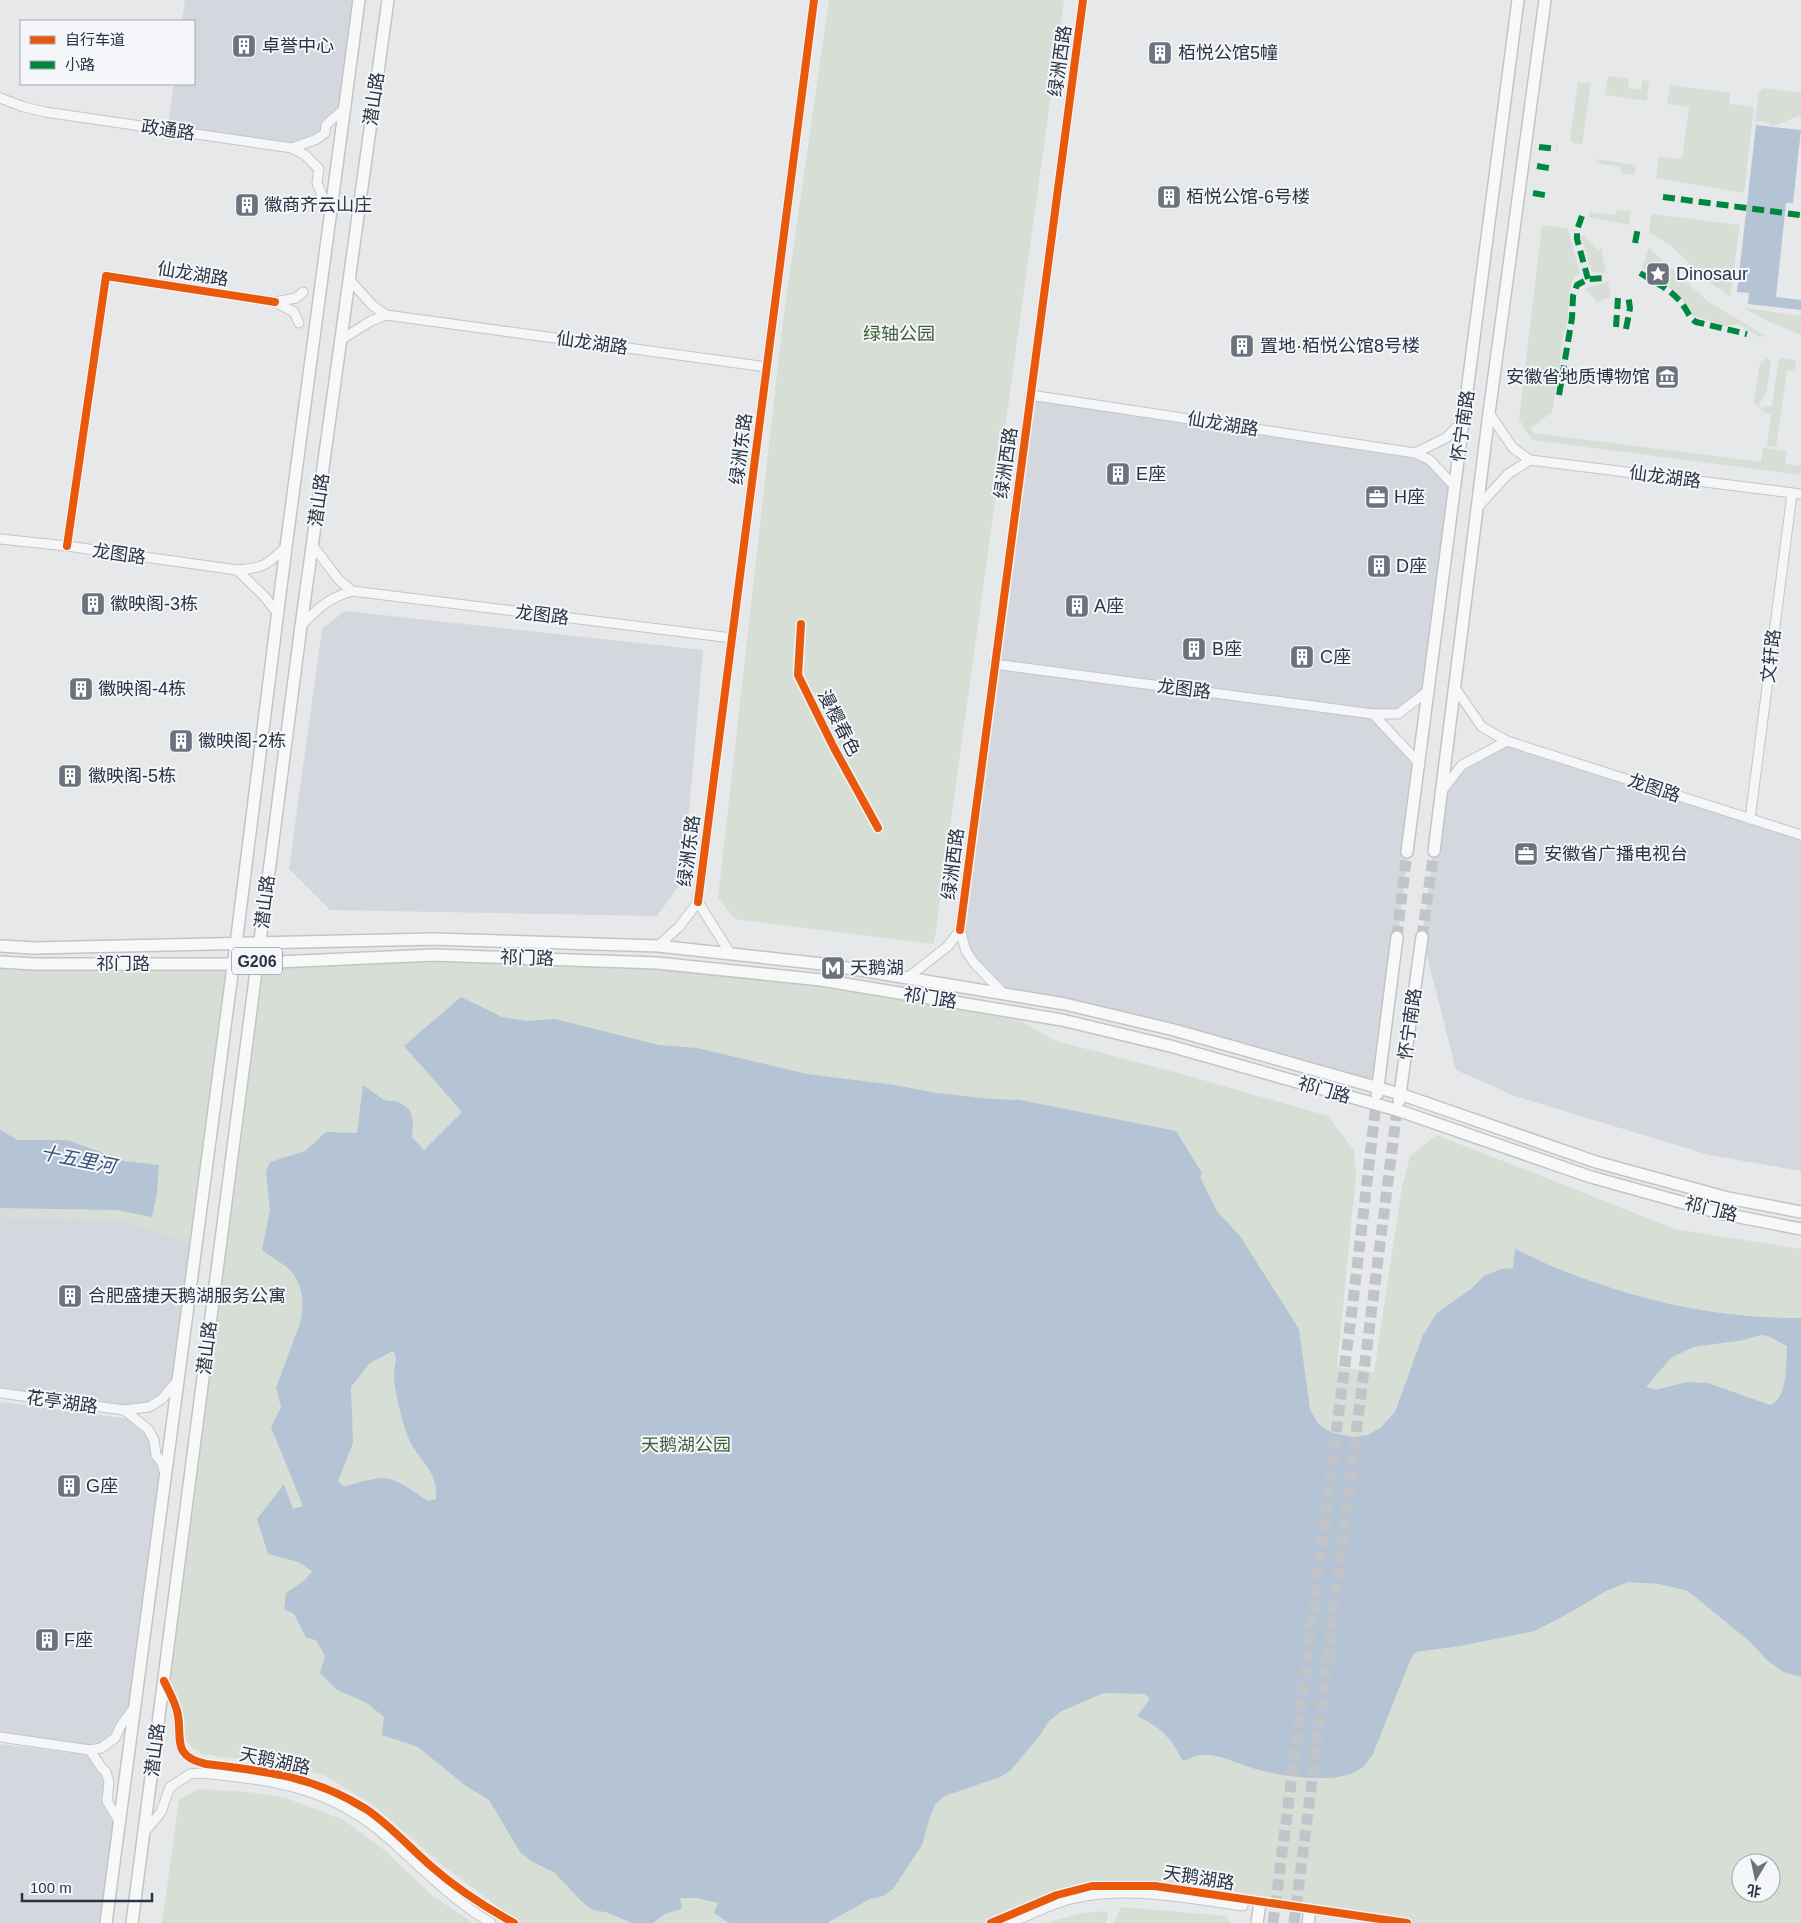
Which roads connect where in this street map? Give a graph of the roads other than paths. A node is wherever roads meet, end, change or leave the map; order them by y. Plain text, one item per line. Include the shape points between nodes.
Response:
1 (359, 0) edge
2 (388, 0) edge
3 (814, 0) edge
4 (1083, 0) edge
5 (1518, 0) edge
6 (1545, 0) edge
7 (0, 98) edge
8 (346, 107) junction
9 (292, 148) junction
10 (331, 217) junction
11 (349, 278) junction
12 (303, 292) dead end
13 (275, 302) junction
14 (386, 315) junction
15 (299, 323) dead end
16 (342, 339) junction
17 (767, 367) junction
18 (1030, 395) junction
19 (1489, 413) junction
20 (1464, 419) junction
21 (1415, 453) junction
22 (1530, 460) junction
23 (1455, 487) junction
24 (1797, 494) edge
25 (1477, 508) junction
26 (0, 539) edge
27 (67, 546) junction
28 (313, 546) junction
29 (286, 547) junction
30 (237, 570) junction
31 (352, 591) junction
32 (278, 614) junction
33 (301, 626) junction
34 (732, 638) junction
35 (994, 664) junction
36 (1455, 688) junction
37 (1428, 690) junction
38 (1373, 714) junction
39 (1507, 741) junction
40 (1420, 764) junction
41 (1441, 792) junction
42 (1750, 818) junction
43 (1801, 835) edge
44 (1434, 851) tunnel mouth
45 (1407, 852) tunnel mouth
46 (698, 902) junction
47 (960, 930) junction
48 (1397, 937) tunnel mouth
49 (1422, 937) tunnel mouth
50 (236, 944) junction
51 (260, 944) junction
52 (0, 946) edge
53 (658, 946) junction
54 (730, 953) junction
55 (0, 962) edge
56 (257, 963) junction
57 (233, 964) junction
58 (907, 978) junction
59 (1004, 994) junction
60 (1378, 1089) junction
61 (1400, 1094) junction
62 (1376, 1105) junction
63 (1397, 1110) junction
64 (1801, 1212) edge
65 (1801, 1229) edge
66 (178, 1380) junction
67 (0, 1393) edge
68 (124, 1410) junction
69 (166, 1476) junction
70 (164, 1681) junction
71 (135, 1706) junction
72 (0, 1737) edge
73 (90, 1750) junction
74 (120, 1824) junction
75 (144, 1833) junction
76 (1259, 1905) junction
77 (1309, 1916) edge
78 (106, 1923) edge
79 (132, 1923) edge
80 (491, 1923) edge
81 (514, 1923) edge
82 (991, 1923) edge
83 (1011, 1923) edge
84 (1257, 1923) edge
85 (1365, 1923) edge
86 (1407, 1923) edge

1 - 8 main road, 潜山路 / G206
2 - 11 main road, 潜山路 / G206
3 - 17 street, 绿洲东路
4 - 18 street, 绿洲西路
5 - 20 main road, 怀宁南路
6 - 19 main road, 怀宁南路
7 - 9 street, 政通路 via 45,112
8 - 9 street via 326,125 325,133
8 - 10 main road, 潜山路 / G206
9 - 10 street via 319,169 317,183
10 - 29 main road, 潜山路 / G206
11 - 14 street via 372,305
11 - 16 main road, 潜山路 / G206
12 - 13 street via 296,298
13 - 15 street via 294,312
13 - 27 street, 仙龙湖路 via 106,276
14 - 16 street
14 - 17 street, 仙龙湖路
16 - 28 main road, 潜山路 / G206
17 - 34 street, 绿洲东路
18 - 21 street, 仙龙湖路
18 - 35 street, 绿洲西路
19 - 22 street via 1513,448
19 - 25 main road, 怀宁南路
20 - 21 street via 1446,438
20 - 23 main road, 怀宁南路
21 - 23 street via 1430,460
22 - 24 street, 仙龙湖路
22 - 25 street via 1508,474
23 - 37 main road, 怀宁南路
24 - 42 street, 文轩路
25 - 36 main road, 怀宁南路
26 - 27 street, 龙图路
27 - 30 street, 龙图路
28 - 31 street via 339,580
28 - 33 main road, 潜山路 / G206
29 - 30 street, 龙图路 via 258,568
29 - 32 main road, 潜山路 / G206
30 - 32 street
31 - 33 street via 322,604
31 - 34 street, 龙图路
32 - 50 main road, 潜山路 / G206
33 - 51 main road, 潜山路 / G206
34 - 46 street, 绿洲东路
35 - 38 street, 龙图路
35 - 47 street, 绿洲西路
36 - 39 street, 龙图路 via 1482,728
36 - 41 main road, 怀宁南路
37 - 38 street, 龙图路 via 1398,714
37 - 40 main road, 怀宁南路
38 - 40 street
39 - 41 street via 1462,765
39 - 42 street, 龙图路
40 - 45 main road, 怀宁南路
41 - 44 main road, 怀宁南路
42 - 43 street, 龙图路
46 - 53 street via 679,928
46 - 54 street
47 - 58 street via 948,946
47 - 59 street via 966,951
48 - 60 main road, 怀宁南路
49 - 61 main road, 怀宁南路
50 - 51 main road, 祁门路
50 - 52 main road, 祁门路
50 - 57 main road, 潜山路 / G206
51 - 53 main road, 祁门路 via 434,939
51 - 56 main road, 潜山路 / G206
53 - 54 main road, 祁门路
54 - 58 main road, 祁门路
55 - 57 main road, 祁门路
56 - 57 main road, 祁门路
56 - 62 main road, 祁门路 via 434,955 657,962 821,980 1062,1020 1170,1046
56 - 70 main road, 潜山路 / G206
57 - 66 main road, 潜山路 / G206
58 - 59 main road, 祁门路
59 - 60 main road, 祁门路 via 1065,1004 1174,1030
60 - 61 main road, 祁门路
60 - 62 main road, 怀宁南路
61 - 63 main road, 怀宁南路
61 - 64 main road, 祁门路 via 1596,1162 1728,1198
62 - 63 main road, 祁门路
63 - 65 main road, 祁门路 via 1591,1177 1724,1214
66 - 68 street, 花亭湖路 via 162,1399 149,1407
66 - 69 main road, 潜山路 / G206
67 - 68 street, 花亭湖路
68 - 69 street, 花亭湖路 via 148,1429
69 - 71 main road, 潜山路 / G206
70 - 75 main road, 潜山路 / G206
70 - 81 street, 天鹅湖路 via 178,1716 180,1746 186,1756 206,1764 276,1772 339,1794 393,1830 433,1868 467,1894
71 - 73 street via 115,1738 101,1748
71 - 74 main road, 潜山路 / G206
72 - 73 street
73 - 74 street via 106,1772 109,1782 107,1801
74 - 78 main road, 潜山路 / G206
75 - 79 main road, 潜山路 / G206
75 - 80 street, 天鹅湖路 via 161,1812 170,1787 190,1774 274,1782 334,1802 362,1818 460,1903
76 - 77 street, 天鹅湖路
76 - 82 street, 天鹅湖路 via 1155,1886 1092,1886 1057,1895
76 - 83 street, 天鹅湖路 via 1162,1894 1100,1894 1074,1898
76 - 84 main road
77 - 85 street, 天鹅湖路
77 - 86 street, 天鹅湖路

